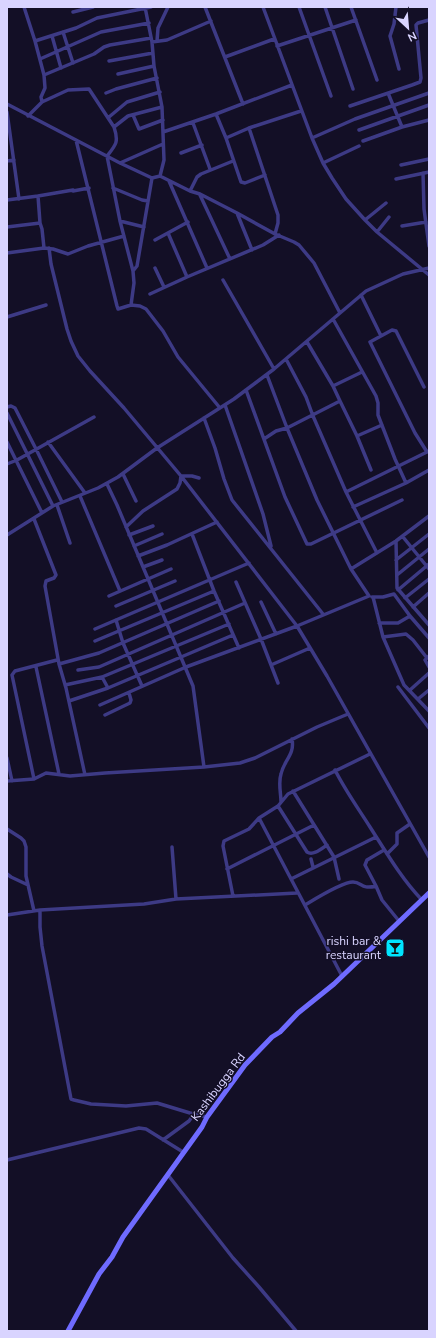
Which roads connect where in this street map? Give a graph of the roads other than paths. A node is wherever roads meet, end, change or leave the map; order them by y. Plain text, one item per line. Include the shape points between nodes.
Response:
1 (29, 7) edge
2 (93, 7) edge
3 (150, 7) edge
4 (168, 7) edge
5 (205, 7) edge
6 (263, 7) edge
7 (299, 7) edge
8 (325, 7) edge
9 (351, 7) edge
10 (396, 7) edge
11 (24, 8) edge
12 (145, 8) edge
13 (74, 12) dead end
14 (356, 20) junction
15 (429, 20) edge
16 (211, 21) junction
17 (149, 23) junction
18 (332, 28) junction
19 (63, 32) junction
20 (310, 35) junction
21 (52, 36) junction
22 (151, 38) junction
23 (274, 39) junction
24 (35, 41) junction
25 (157, 41) junction
26 (152, 42) junction
27 (277, 46) junction
28 (67, 47) junction
29 (57, 51) junction
30 (153, 53) junction
31 (226, 57) junction
32 (40, 59) junction
33 (108, 61) dead end
34 (73, 63) junction
35 (154, 66) junction
36 (61, 68) junction
37 (399, 69) dead end
38 (118, 74) dead end
39 (44, 75) junction
40 (157, 78) junction
41 (377, 80) dead end
42 (292, 85) junction
43 (353, 88) dead end
44 (160, 92) junction
45 (106, 93) dead end
46 (429, 93) edge
47 (388, 94) junction
48 (331, 96) dead end
49 (42, 102) junction
50 (7, 104) edge
51 (244, 104) junction
52 (393, 105) junction
53 (429, 105) edge
54 (350, 106) dead end
55 (162, 107) junction
56 (301, 111) junction
57 (7, 112) edge
58 (216, 114) junction
59 (133, 115) junction
60 (28, 116) junction
61 (397, 116) junction
62 (109, 118) junction
63 (163, 120) junction
64 (429, 120) edge
65 (193, 123) junction
66 (114, 127) junction
67 (402, 127) junction
68 (249, 128) junction
69 (359, 130) dead end
70 (163, 132) junction
71 (226, 138) junction
72 (312, 138) junction
73 (76, 140) junction
74 (363, 141) dead end
75 (163, 144) junction
76 (202, 146) junction
77 (358, 146) dead end
78 (181, 152) dead end
79 (106, 156) junction
80 (429, 159) edge
81 (14, 160) junction
82 (7, 161) edge
83 (233, 161) junction
84 (120, 163) junction
85 (323, 163) junction
86 (402, 165) dead end
87 (210, 169) junction
88 (429, 172) edge
89 (423, 173) junction
90 (160, 176) junction
91 (265, 176) junction
92 (152, 178) junction
93 (396, 179) dead end
94 (169, 181) junction
95 (89, 188) junction
96 (113, 188) junction
97 (190, 191) junction
98 (200, 194) junction
99 (38, 196) junction
100 (20, 198) junction
101 (7, 200) edge
102 (148, 201) junction
103 (386, 203) dead end
104 (237, 213) junction
105 (389, 217) dead end
106 (365, 220) junction
107 (120, 221) junction
108 (188, 222) junction
109 (426, 222) junction
110 (40, 223) junction
111 (402, 226) dead end
112 (7, 227) edge
113 (144, 227) junction
114 (377, 232) junction
115 (168, 233) junction
116 (277, 234) junction
117 (124, 236) junction
118 (155, 240) dead end
119 (101, 242) junction
120 (429, 246) edge
121 (44, 248) junction
122 (49, 248) junction
123 (252, 250) junction
124 (7, 253) edge
125 (230, 259) junction
126 (155, 268) dead end
127 (207, 268) junction
128 (429, 268) edge
129 (422, 270) junction
130 (133, 271) junction
131 (429, 275) edge
132 (186, 277) junction
133 (223, 280) dead end
134 (164, 287) junction
135 (150, 294) dead end
136 (361, 295) junction
137 (46, 305) dead end
138 (131, 305) junction
139 (340, 313) junction
140 (7, 317) edge
141 (333, 319) junction
142 (380, 336) junction
143 (307, 342) junction
144 (286, 359) junction
145 (274, 369) junction
146 (362, 372) junction
147 (267, 375) junction
148 (333, 386) junction
149 (424, 387) dead end
150 (246, 390) junction
151 (340, 401) junction
152 (224, 405) junction
153 (7, 407) edge
154 (220, 408) junction
155 (7, 413) edge
156 (313, 416) junction
157 (94, 417) dead end
158 (204, 418) junction
159 (382, 425) junction
160 (287, 428) junction
161 (357, 436) junction
162 (264, 439) junction
163 (7, 442) edge
164 (48, 442) junction
165 (157, 448) junction
166 (36, 449) junction
167 (428, 452) edge
168 (27, 454) junction
169 (16, 460) junction
170 (7, 464) edge
171 (398, 467) junction
172 (371, 470) dead end
173 (429, 470) edge
174 (123, 474) junction
175 (181, 476) junction
176 (199, 478) dead end
177 (406, 483) junction
178 (107, 484) junction
179 (346, 492) junction
180 (85, 493) junction
181 (80, 496) junction
182 (402, 500) dead end
183 (136, 501) dead end
184 (62, 502) junction
185 (55, 505) junction
186 (353, 507) junction
187 (42, 513) junction
188 (429, 516) edge
189 (34, 519) junction
190 (360, 520) junction
191 (217, 522) junction
192 (153, 526) dead end
193 (126, 527) junction
194 (334, 533) junction
195 (162, 534) dead end
196 (192, 534) junction
197 (429, 534) edge
198 (7, 535) edge
199 (129, 535) junction
200 (403, 537) junction
201 (396, 541) junction
202 (70, 543) dead end
203 (134, 546) junction
204 (271, 548) junction
205 (412, 548) junction
206 (429, 549) edge
207 (377, 553) junction
208 (138, 556) junction
209 (419, 557) junction
210 (162, 560) dead end
211 (396, 560) junction
212 (249, 563) junction
213 (143, 567) junction
214 (428, 567) edge
215 (171, 569) dead end
216 (351, 569) junction
217 (397, 575) junction
218 (210, 579) junction
219 (429, 579) edge
220 (148, 580) junction
221 (175, 581) dead end
222 (236, 582) dead end
223 (398, 590) junction
224 (120, 591) junction
225 (152, 591) junction
226 (214, 591) junction
227 (429, 593) edge
228 (109, 596) dead end
229 (371, 597) junction
230 (405, 598) junction
231 (157, 601) junction
232 (219, 601) junction
233 (262, 602) dead end
234 (245, 603) junction
235 (116, 606) dead end
236 (413, 607) junction
237 (162, 613) junction
238 (224, 613) junction
239 (323, 614) junction
240 (410, 616) junction
241 (116, 620) junction
242 (167, 624) junction
243 (229, 624) junction
244 (379, 624) junction
245 (429, 624) edge
246 (297, 626) junction
247 (95, 629) dead end
248 (119, 631) junction
249 (276, 634) junction
250 (171, 635) junction
251 (233, 635) junction
252 (383, 637) junction
253 (429, 638) edge
254 (261, 639) junction
255 (95, 641) dead end
256 (123, 643) junction
257 (177, 646) junction
258 (239, 648) junction
259 (310, 648) junction
260 (128, 654) junction
261 (181, 656) junction
262 (428, 657) edge
263 (58, 662) junction
264 (132, 664) junction
265 (271, 665) junction
266 (36, 667) junction
267 (429, 667) edge
268 (186, 668) junction
269 (78, 670) dead end
270 (429, 673) edge
271 (137, 676) junction
272 (102, 677) junction
273 (278, 683) dead end
274 (65, 685) junction
275 (142, 686) junction
276 (398, 687) dead end
277 (108, 688) junction
278 (410, 690) junction
279 (429, 690) edge
280 (129, 693) junction
281 (418, 699) junction
282 (69, 701) junction
283 (100, 705) dead end
284 (428, 709) edge
285 (348, 714) junction
286 (105, 715) dead end
287 (429, 728) edge
288 (292, 739) junction
289 (370, 754) junction
290 (7, 758) edge
291 (204, 767) junction
292 (335, 770) junction
293 (59, 774) junction
294 (85, 775) junction
295 (34, 779) junction
296 (7, 781) edge
297 (12, 781) junction
298 (293, 792) junction
299 (281, 802) junction
300 (278, 806) junction
301 (259, 818) junction
302 (410, 824) junction
303 (314, 825) junction
304 (7, 829) edge
305 (296, 835) junction
306 (376, 837) junction
307 (327, 845) junction
308 (274, 846) junction
309 (172, 847) dead end
310 (384, 850) junction
311 (387, 854) junction
312 (334, 857) junction
313 (429, 857) edge
314 (311, 859) dead end
315 (313, 868) junction
316 (227, 869) junction
317 (7, 874) edge
318 (339, 878) dead end
319 (291, 879) junction
320 (28, 885) junction
321 (376, 886) junction
322 (297, 893) junction
323 (429, 893) edge
324 (233, 896) junction
325 (176, 899) junction
326 (421, 899) junction
327 (305, 904) junction
328 (40, 910) junction
329 (34, 912) junction
330 (7, 915) edge
331 (399, 921) junction
332 (342, 976) junction
333 (194, 1114) junction
334 (207, 1116) junction
335 (163, 1140) junction
336 (183, 1152) junction
337 (7, 1160) edge
338 (168, 1175) junction
339 (68, 1331) edge
340 (296, 1331) edge

1 - 11 street
2 - 13 street
3 - 12 street
4 - 25 street via 158,28
5 - 16 street
6 - 23 street
7 - 20 street
8 - 18 street
9 - 14 street
10 - 37 street via 390,36
11 - 24 street
12 - 17 street
12 - 19 street via 97,18
14 - 18 street
14 - 41 street
15 - 47 street via 416,25 421,80
16 - 25 street via 167,40
16 - 31 street
17 - 22 street
17 - 28 street via 101,32
18 - 20 street
18 - 43 street
19 - 21 street
19 - 28 street
20 - 27 street
20 - 48 street
21 - 24 street
21 - 29 street
22 - 26 street
22 - 34 street via 110,45
23 - 27 street
23 - 31 street
24 - 32 street
25 - 26 street
26 - 30 street
27 - 42 street
28 - 29 street
28 - 34 street
29 - 32 street
29 - 36 street
30 - 33 street
30 - 35 street
31 - 51 street
32 - 39 street
34 - 36 street
35 - 38 street
35 - 40 street
36 - 39 street
39 - 49 street
40 - 44 street
40 - 45 street
42 - 51 street
42 - 56 street
44 - 55 street
44 - 62 street via 127,102
46 - 52 street
47 - 52 street
47 - 54 street
49 - 60 street
49 - 62 street via 68,90 89,89
50 - 60 street
51 - 58 street
52 - 61 street
52 - 72 street
53 - 61 street
55 - 59 street
55 - 63 street
56 - 68 street
56 - 72 street
57 - 81 street
58 - 65 street
58 - 71 street
59 - 63 street via 139,129
59 - 66 street
60 - 73 street
61 - 67 street
61 - 69 street
62 - 66 street
63 - 70 street
64 - 67 street
65 - 70 street
65 - 76 street
66 - 79 street via 117,142
67 - 74 street
68 - 71 street
68 - 91 street
70 - 75 street
71 - 83 street
72 - 85 street
73 - 79 street
73 - 95 street
75 - 84 street
75 - 90 street via 164,160
76 - 78 street
76 - 87 street
77 - 85 street
79 - 84 street
79 - 96 street
80 - 86 street
81 - 82 street
81 - 100 street
83 - 87 street
83 - 91 street via 243,183
84 - 92 street
85 - 106 street via 346,199
87 - 97 street via 197,176
88 - 89 street
89 - 93 street
89 - 109 street
90 - 92 street
90 - 94 street
91 - 116 street via 278,215
92 - 102 street
94 - 97 street
94 - 108 street
95 - 99 street
95 - 119 street
96 - 102 street
96 - 107 street
97 - 98 street
98 - 104 street
98 - 125 street
99 - 100 street
99 - 110 street
100 - 101 street
102 - 113 street
103 - 106 street
104 - 116 street
104 - 123 street
105 - 114 street
106 - 114 street
107 - 113 street
107 - 117 street
108 - 115 street
108 - 127 street
109 - 111 street
109 - 120 street
110 - 112 street
110 - 121 street
113 - 130 street via 137,266
114 - 129 street
115 - 118 street
115 - 132 street
116 - 123 street
116 - 139 street via 294,242 311,258
117 - 119 street
117 - 130 street
119 - 122 street via 68,254
119 - 138 street via 116,306 120,309
121 - 122 street
121 - 124 street
122 - 165 street via 67,329 78,356
123 - 125 street
125 - 127 street
126 - 134 street
127 - 132 street
128 - 129 street
129 - 131 street
129 - 136 street via 389,280
130 - 138 street
132 - 134 street
133 - 145 street
134 - 135 street
136 - 139 street
136 - 142 street
137 - 140 street
138 - 154 street via 146,309 178,357
139 - 141 street
141 - 143 street
141 - 146 street
142 - 149 street via 392,330 396,331
142 - 167 street via 370,342 371,345 415,433
143 - 144 street
143 - 148 street
144 - 145 street
144 - 156 street
145 - 147 street
146 - 148 street
146 - 159 street via 376,396
147 - 150 street
147 - 160 street
148 - 151 street
150 - 152 street
150 - 162 street
151 - 156 street
151 - 161 street
152 - 154 street
152 - 204 street via 263,514
153 - 166 street via 15,408
154 - 158 street
155 - 168 street
156 - 160 street
156 - 179 street
157 - 164 street
158 - 165 street
158 - 204 street via 232,500
159 - 161 street
159 - 171 street
160 - 162 street via 276,431
160 - 194 street via 317,500
161 - 172 street
162 - 194 street via 284,497 306,543 311,544
163 - 169 street
164 - 166 street
164 - 180 street
165 - 174 street
165 - 175 street
166 - 168 street
166 - 184 street
167 - 171 street
168 - 169 street
168 - 185 street
169 - 170 street
169 - 187 street
171 - 177 street
171 - 179 street
173 - 177 street
174 - 178 street
174 - 183 street
175 - 176 street
175 - 191 street
175 - 193 street via 176,489 143,511
177 - 186 street
178 - 180 street
178 - 193 street
179 - 186 street
180 - 181 street
181 - 184 street
181 - 224 street
182 - 190 street
184 - 185 street
185 - 187 street
185 - 202 street
186 - 190 street
187 - 189 street
188 - 200 street
189 - 198 street
189 - 263 street via 56,575 46,581 45,586
190 - 194 street
190 - 207 street
191 - 196 street
191 - 212 street
192 - 199 street
193 - 199 street
194 - 216 street
195 - 203 street
196 - 208 street
196 - 218 street
197 - 205 street
199 - 203 street
200 - 201 street
200 - 205 street
201 - 207 street
201 - 211 street
203 - 208 street
204 - 239 street
205 - 209 street
205 - 211 street
206 - 209 street
207 - 216 street
208 - 213 street
209 - 214 street
209 - 217 street
210 - 213 street
211 - 217 street
212 - 218 street
212 - 246 street
213 - 220 street
214 - 223 street
215 - 220 street
216 - 229 street
217 - 223 street
218 - 226 street
218 - 231 street
219 - 230 street
220 - 224 street
220 - 225 street
221 - 225 street
222 - 234 street
223 - 230 street
224 - 228 street
225 - 231 street
225 - 235 street
226 - 232 street
226 - 237 street
227 - 236 street
229 - 239 street
229 - 240 street via 394,594
229 - 244 street
230 - 236 street
231 - 237 street
231 - 241 street
232 - 238 street
232 - 242 street
233 - 249 street
234 - 238 street
234 - 254 street
236 - 245 street
237 - 242 street
237 - 248 street
238 - 243 street
238 - 250 street
239 - 246 street
240 - 244 street via 398,623
240 - 253 street
241 - 247 street
241 - 248 street
242 - 250 street
242 - 256 street
243 - 251 street
243 - 257 street
244 - 252 street
246 - 249 street
246 - 259 street
248 - 255 street
248 - 256 street
249 - 254 street
250 - 257 street
250 - 260 street
251 - 258 street
251 - 261 street
252 - 262 street via 406,634
252 - 278 street via 404,685
254 - 258 street
254 - 265 street
256 - 260 street
256 - 263 street via 98,653
257 - 261 street
257 - 264 street
258 - 268 street
259 - 265 street
259 - 285 street
260 - 264 street
260 - 269 street via 100,667
261 - 268 street
261 - 271 street
262 - 267 street via 425,662
263 - 266 street
263 - 274 street
264 - 271 street
264 - 272 street
265 - 273 street
266 - 293 street
266 - 295 street via 15,671 12,675
268 - 275 street
268 - 291 street via 194,690
270 - 278 street
271 - 275 street
271 - 277 street
272 - 274 street
272 - 277 street
274 - 282 street
275 - 280 street
276 - 287 street
277 - 282 street
278 - 281 street
279 - 281 street
280 - 283 street
280 - 286 street via 130,703
281 - 284 street
282 - 294 street
285 - 288 street
285 - 289 street
288 - 291 street via 256,758 240,763
288 - 299 street via 293,749 280,776
289 - 292 street
289 - 302 street
290 - 297 street
291 - 294 street
292 - 298 street
292 - 306 street
293 - 294 street
293 - 295 street via 46,773
295 - 297 street
296 - 297 street
298 - 299 street
298 - 303 street
299 - 300 street
300 - 301 street
300 - 305 street
301 - 308 street
301 - 316 street via 249,829 224,841
302 - 311 street via 397,834 397,844
302 - 313 street
303 - 305 street
303 - 307 street
304 - 320 street via 24,841
305 - 307 street via 309,853
305 - 308 street
306 - 310 street
306 - 312 street
307 - 312 street
308 - 316 street
308 - 319 street
309 - 325 street
310 - 311 street
310 - 321 street via 368,860 365,865
311 - 326 street
312 - 315 street
312 - 318 street
314 - 315 street
315 - 319 street
316 - 324 street
317 - 320 street
319 - 322 street
320 - 329 street
321 - 327 street via 367,888 350,882
321 - 331 street via 382,900
322 - 324 street
322 - 327 street
323 - 326 main road, Kashibugga Rd
324 - 325 street
325 - 328 street via 144,904
326 - 331 main road, Kashibugga Rd
327 - 332 street
328 - 329 street
328 - 333 street via 42,946 71,1099 92,1104 126,1106 157,1103
329 - 330 street
331 - 332 main road, Kashibugga Rd
332 - 334 main road, Kashibugga Rd via 272,1037 245,1065
333 - 334 street
333 - 335 street via 189,1121
334 - 336 main road, Kashibugga Rd
335 - 336 street
335 - 337 street via 146,1129 134,1128
336 - 338 main road, Kashibugga Rd
338 - 339 main road, Kashibugga Rd via 99,1274
338 - 340 street via 233,1258

